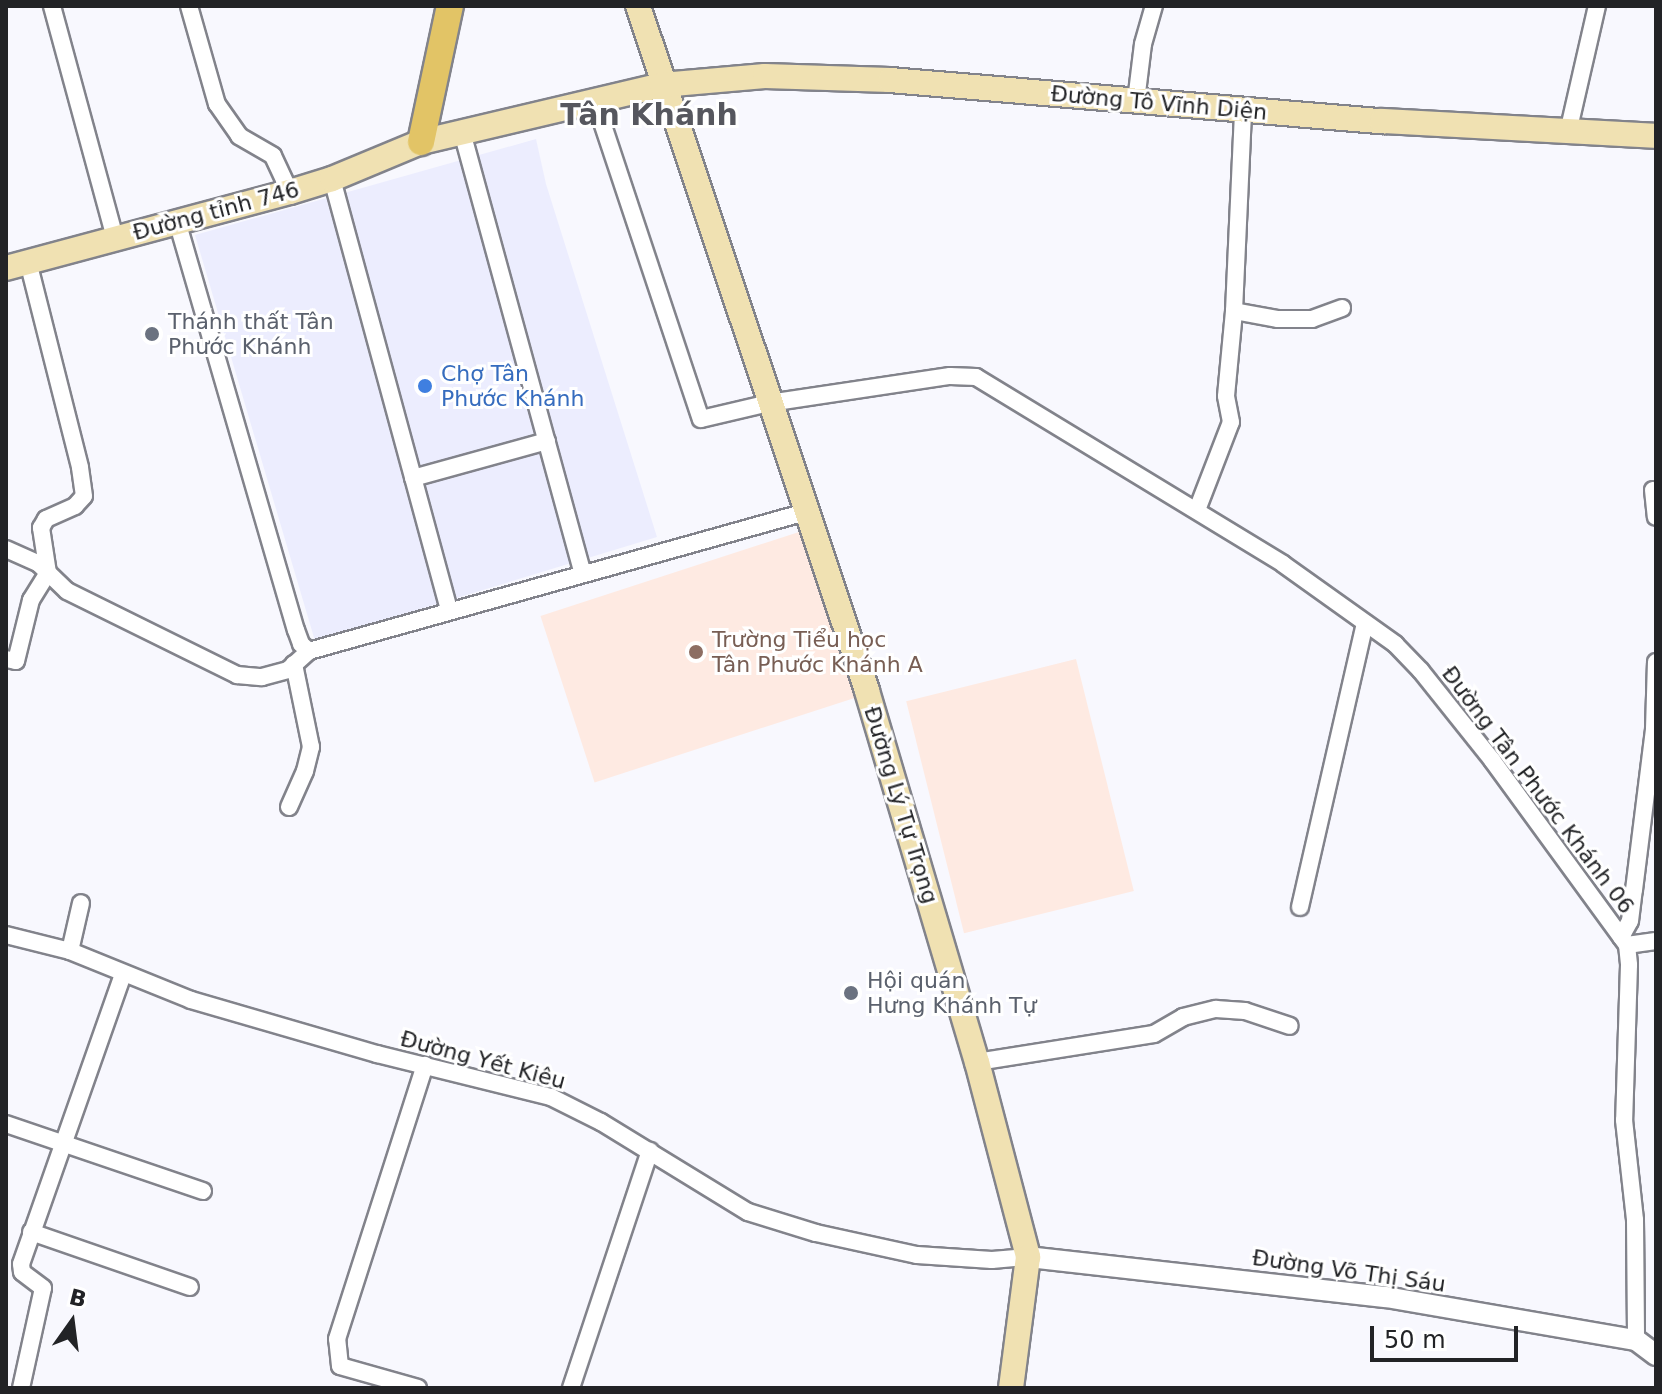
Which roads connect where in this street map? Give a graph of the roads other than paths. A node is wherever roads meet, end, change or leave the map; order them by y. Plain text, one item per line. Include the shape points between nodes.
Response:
1 (52, 6) edge
2 (189, 6) edge
3 (450, 6) edge
4 (638, 6) edge
5 (1154, 6) edge
6 (1597, 6) edge
7 (662, 85) junction
8 (595, 101) junction
9 (1136, 101) junction
10 (1243, 110) junction
11 (1569, 128) junction
12 (462, 132) junction
13 (1656, 136) edge
14 (421, 142) junction
15 (332, 179) junction
16 (290, 192) junction
17 (177, 221) junction
18 (115, 238) junction
19 (17, 265) edge
20 (1342, 308) dead end
21 (1234, 311) junction
22 (769, 403) junction
23 (547, 441) junction
24 (413, 478) junction
25 (1653, 490) dead end
26 (1197, 510) junction
27 (806, 512) junction
28 (1656, 517) edge
29 (6, 549) edge
30 (48, 573) junction
31 (583, 574) junction
32 (449, 611) junction
33 (1365, 623) junction
34 (309, 651) junction
35 (6, 659) edge
36 (1656, 662) edge
37 (294, 664) junction
38 (1655, 729) edge
39 (289, 807) dead end
40 (81, 903) dead end
41 (1300, 907) dead end
42 (6, 935) edge
43 (1624, 941) junction
44 (1656, 941) edge
45 (70, 951) junction
46 (123, 975) junction
47 (1290, 1026) dead end
48 (977, 1062) junction
49 (425, 1065) junction
50 (6, 1124) edge
51 (61, 1142) junction
52 (650, 1151) junction
53 (203, 1191) dead end
54 (31, 1232) junction
55 (1028, 1257) junction
56 (190, 1287) dead end
57 (1636, 1340) junction
58 (1656, 1355) edge
59 (21, 1388) edge
60 (418, 1388) edge
61 (571, 1388) edge
62 (1011, 1388) edge

1 - 18 street
2 - 16 street via 217,104 239,136 273,156
3 - 14 main road
4 - 7 main road, Đường Lý Tự Trọng
5 - 9 street
6 - 11 street
7 - 8 main road, Đường tỉnh 746
7 - 9 main road, Đường Tô Vĩnh Diện via 765,76 890,80
7 - 22 main road, Đường Lý Tự Trọng
8 - 12 main road, Đường tỉnh 746
8 - 22 street, Đường Tân Phước Khánh 06 via 701,419
9 - 10 main road, Đường Tô Vĩnh Diện
10 - 11 main road, Đường Tô Vĩnh Diện
10 - 21 street
11 - 13 main road, Đường Tô Vĩnh Diện
12 - 14 main road, Đường tỉnh 746
12 - 23 street
14 - 15 main road, Đường tỉnh 746
15 - 16 main road, Đường tỉnh 746
15 - 24 street
16 - 17 main road, Đường tỉnh 746
17 - 18 main road, Đường tỉnh 746
17 - 34 street via 296,630
18 - 19 main road, Đường tỉnh 746
19 - 30 street via 83,485 84,496 75,506 46,519 41,528
20 - 21 street via 1312,319
21 - 26 street via 1226,396 1231,422
22 - 26 street, Đường Tân Phước Khánh 06 via 950,376 976,377
22 - 27 main road, Đường Lý Tự Trọng
23 - 24 street
23 - 31 street
24 - 32 street
25 - 28 street
26 - 33 street, Đường Tân Phước Khánh 06
27 - 31 street
27 - 48 main road, Đường Lý Tự Trọng via 867,691
29 - 30 street
30 - 35 street via 31,600 16,661
30 - 37 street via 67,591 237,675 262,677
31 - 32 street
32 - 34 street
33 - 41 street
33 - 43 street, Đường Tân Phước Khánh 06 via 1421,671
34 - 37 street
36 - 38 street
37 - 39 street via 311,747
38 - 43 street
40 - 45 street
42 - 45 street, Đường Yết Kiêu
43 - 44 street
43 - 57 street, Đường Tân Phước Khánh 06 via 1629,965 1624,1120 1635,1220
45 - 46 street, Đường Yết Kiêu
46 - 49 street, Đường Yết Kiêu via 191,1000
46 - 51 street
47 - 48 street via 1245,1011 1216,1009 1183,1017 1154,1034
48 - 55 main road, Đường Lý Tự Trọng
49 - 52 street, Đường Yết Kiêu via 551,1097
49 - 60 street via 337,1339 340,1366
50 - 51 street
51 - 53 street
51 - 54 street
52 - 55 street, Đường Yết Kiêu via 748,1212 816,1233 917,1255
52 - 61 street
54 - 56 street
54 - 59 street via 22,1272 43,1288
55 - 57 street, Đường Võ Thị Sáu via 1386,1297
55 - 62 main road, Đường Lý Tự Trọng
57 - 58 street, Đường Võ Thị Sáu

